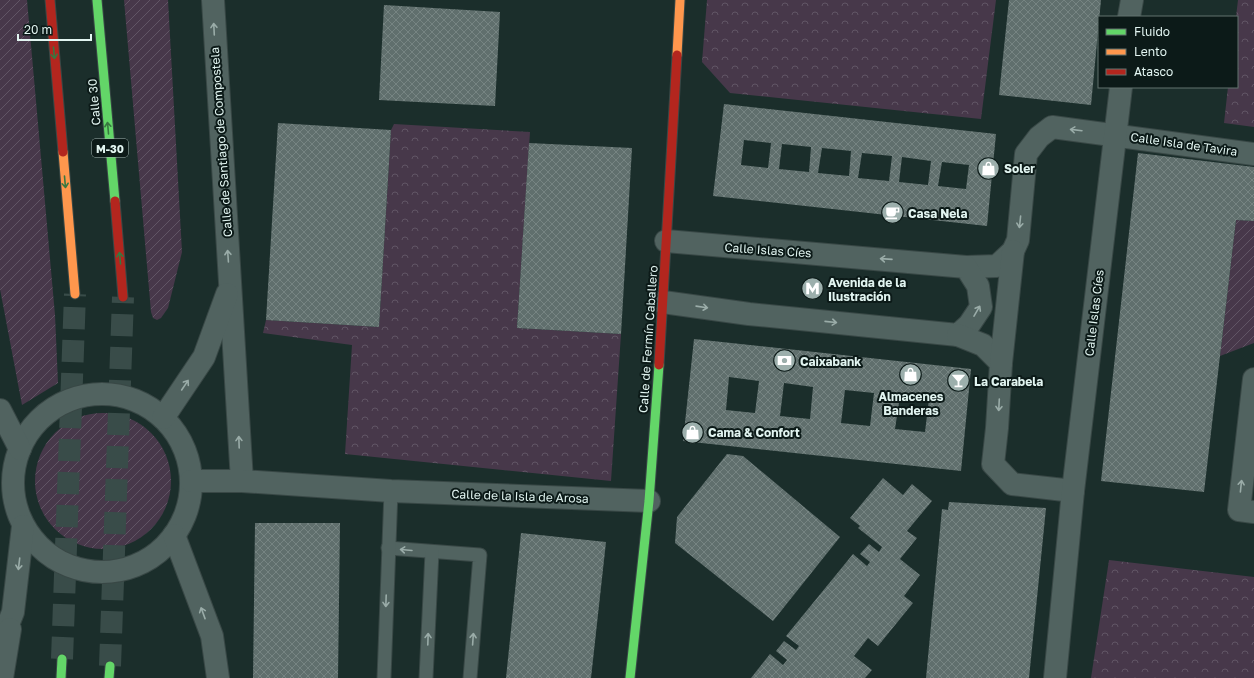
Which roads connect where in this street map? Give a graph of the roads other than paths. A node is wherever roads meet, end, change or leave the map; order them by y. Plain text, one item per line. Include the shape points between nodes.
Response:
1 (50, 0) edge
2 (97, 0) edge
3 (213, 0) edge
4 (680, 0) edge
5 (1132, 0) edge
6 (1130, 16) edge
7 (1121, 88) edge
8 (1115, 135) junction
9 (1254, 154) edge
10 (666, 241) junction
11 (1013, 251) junction
12 (966, 267) junction
13 (230, 285) junction
14 (75, 294) tunnel mouth
15 (123, 297) tunnel mouth
16 (664, 302) junction
17 (958, 334) junction
18 (1001, 363) junction
19 (1254, 379) edge
20 (0, 410) edge
21 (163, 418) junction
22 (12, 451) edge
23 (191, 481) junction
24 (242, 481) junction
25 (391, 491) junction
26 (1073, 491) junction
27 (649, 501) junction
28 (1254, 512) edge
29 (23, 526) junction
30 (174, 535) junction
31 (388, 548) junction
32 (432, 552) junction
33 (13, 612) junction
34 (212, 636) junction
35 (0, 644) edge
36 (62, 659) tunnel mouth
37 (110, 666) tunnel mouth
38 (2, 678) edge
39 (61, 678) edge
40 (109, 678) edge
41 (210, 678) edge
42 (218, 678) edge
43 (384, 678) edge
44 (426, 678) edge
45 (470, 678) edge
46 (630, 678) edge
47 (1055, 678) edge

1 -> 14 main road
15 -> 2 main road, Calle 30 / M-30
13 -> 3 street, Calle de Santiago de Compostela
4 - 10 main road, Calle de Fermín Caballero
5 - 6 street
7 - 8 street, Calle Islas Cíes
8 - 9 street, Calle Isla de Tavira
8 -> 11 street, Calle Islas Cíes via 1052,127 1039,137 1026,154 1018,240
8 - 26 street, Calle Islas Cíes
12 -> 10 street, Calle Islas Cíes
10 - 16 main road, Calle de Fermín Caballero
11 - 12 street, Calle Islas Cíes via 998,266
11 - 18 street, Calle Islas Cíes
17 -> 12 street via 969,325 981,307 978,286
21 -> 13 street, Calle de Santiago de Compostela via 204,357
24 -> 13 street, Calle de Santiago de Compostela
16 -> 17 street via 749,314
16 - 27 main road, Calle de Fermín Caballero
17 - 18 street via 983,345
18 -> 26 street, Calle Islas Cíes via 993,464 1012,484
28 -> 19 street via 1239,510
20 - 22 street
21 - 22 street via 136,401 114,395 91,395 61,404 48,412
21 - 23 street via 178,436 187,458
22 - 29 street via 15,503
23 - 24 street, Calle de la Isla de Arosa
23 - 30 street via 189,500
24 - 25 street, Calle de la Isla de Arosa
25 - 27 street, Calle de la Isla de Arosa
25 - 31 lane
26 - 47 street, Calle Islas Cíes
27 - 46 main road, Calle de Fermín Caballero
29 - 30 street via 39,546 59,562 83,570 109,572 134,566 156,553
29 -> 33 street
34 -> 30 street
32 -> 31 lane
31 -> 43 lane
44 -> 32 lane
45 -> 32 lane via 480,555
33 - 35 street
33 - 38 street
34 - 41 street
34 - 42 street
36 - 39 main road
37 - 40 main road

